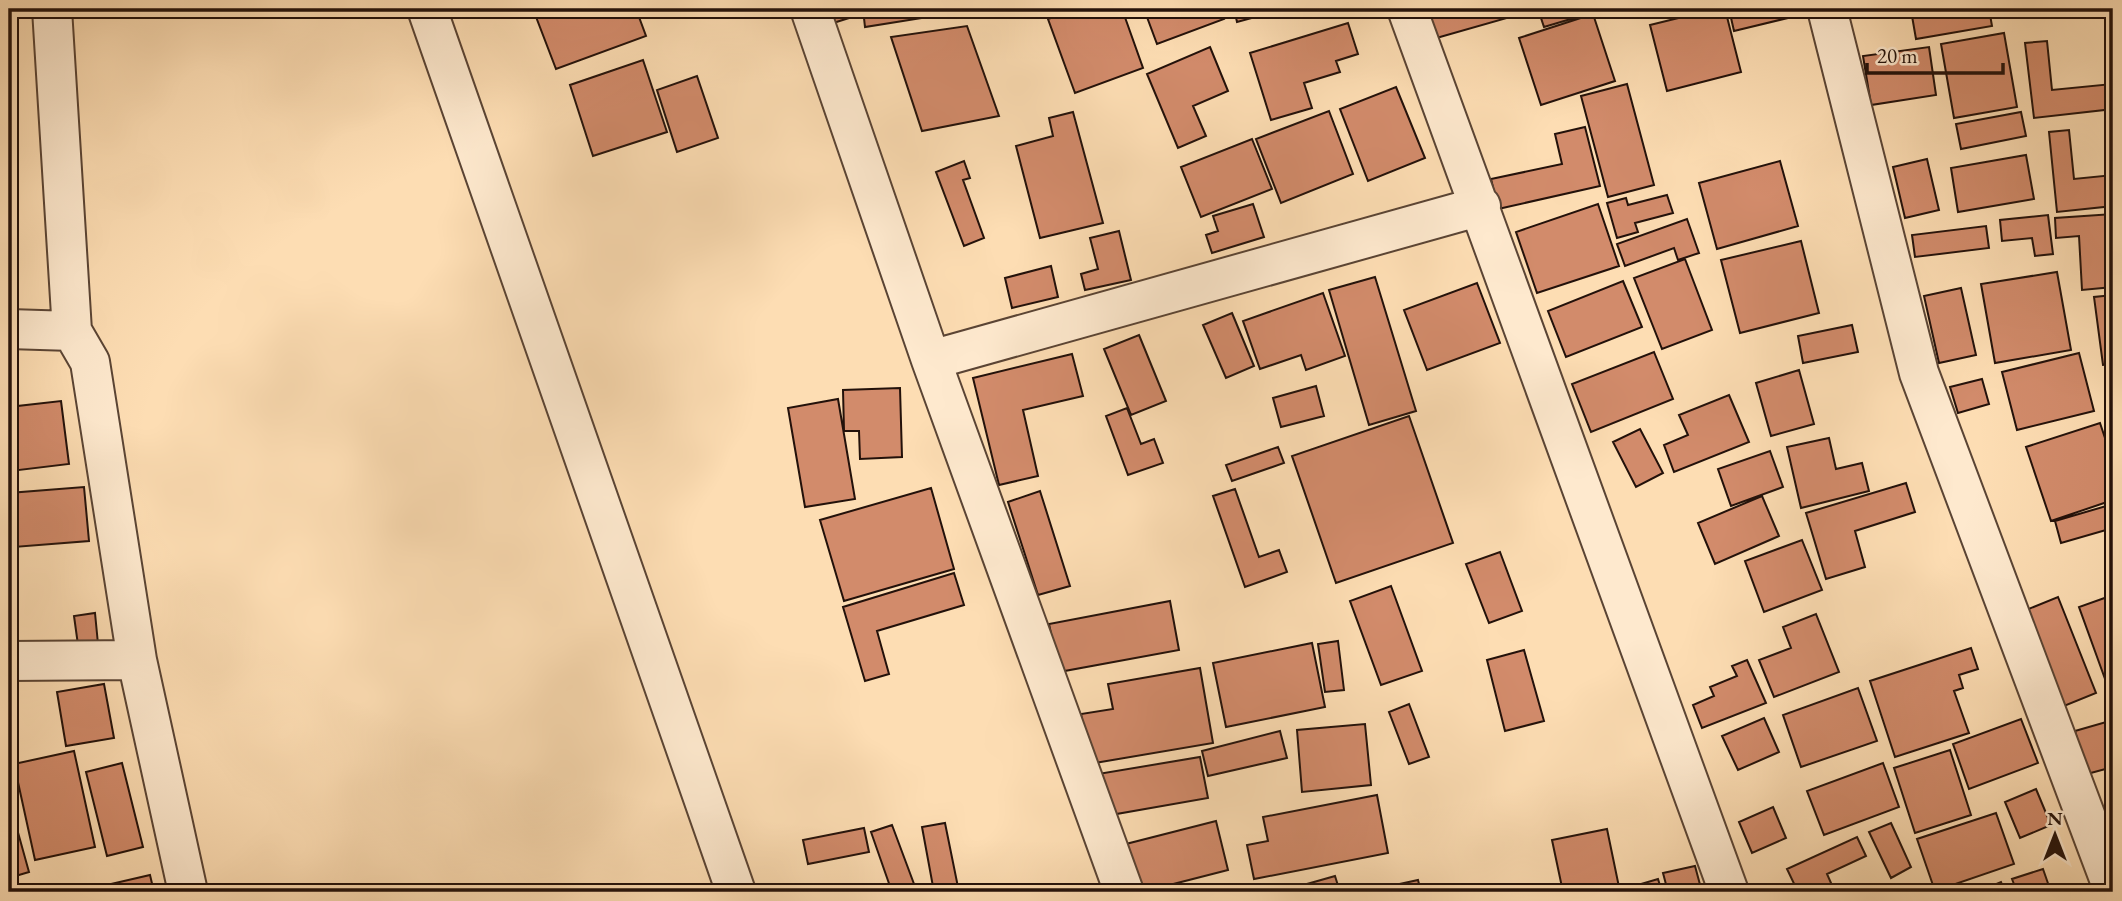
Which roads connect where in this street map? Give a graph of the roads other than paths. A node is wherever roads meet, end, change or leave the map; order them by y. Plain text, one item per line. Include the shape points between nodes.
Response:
1 (52, 9) edge
2 (427, 9) edge
3 (810, 9) edge
4 (1407, 9) edge
5 (1827, 9) edge
6 (1481, 206) junction
7 (9, 329) edge
8 (72, 331) junction
9 (931, 360) junction
10 (137, 660) junction
11 (9, 661) edge
12 (2113, 890) edge
13 (188, 892) edge
14 (736, 892) edge
15 (1124, 892) edge
16 (1730, 892) edge

1 - 8 street
2 - 14 street
3 - 9 street
4 - 6 street
5 - 12 street via 1919,373
6 - 9 street
6 - 16 street
7 - 8 street
8 - 10 street via 90,362
9 - 15 street
10 - 11 street
10 - 13 street

